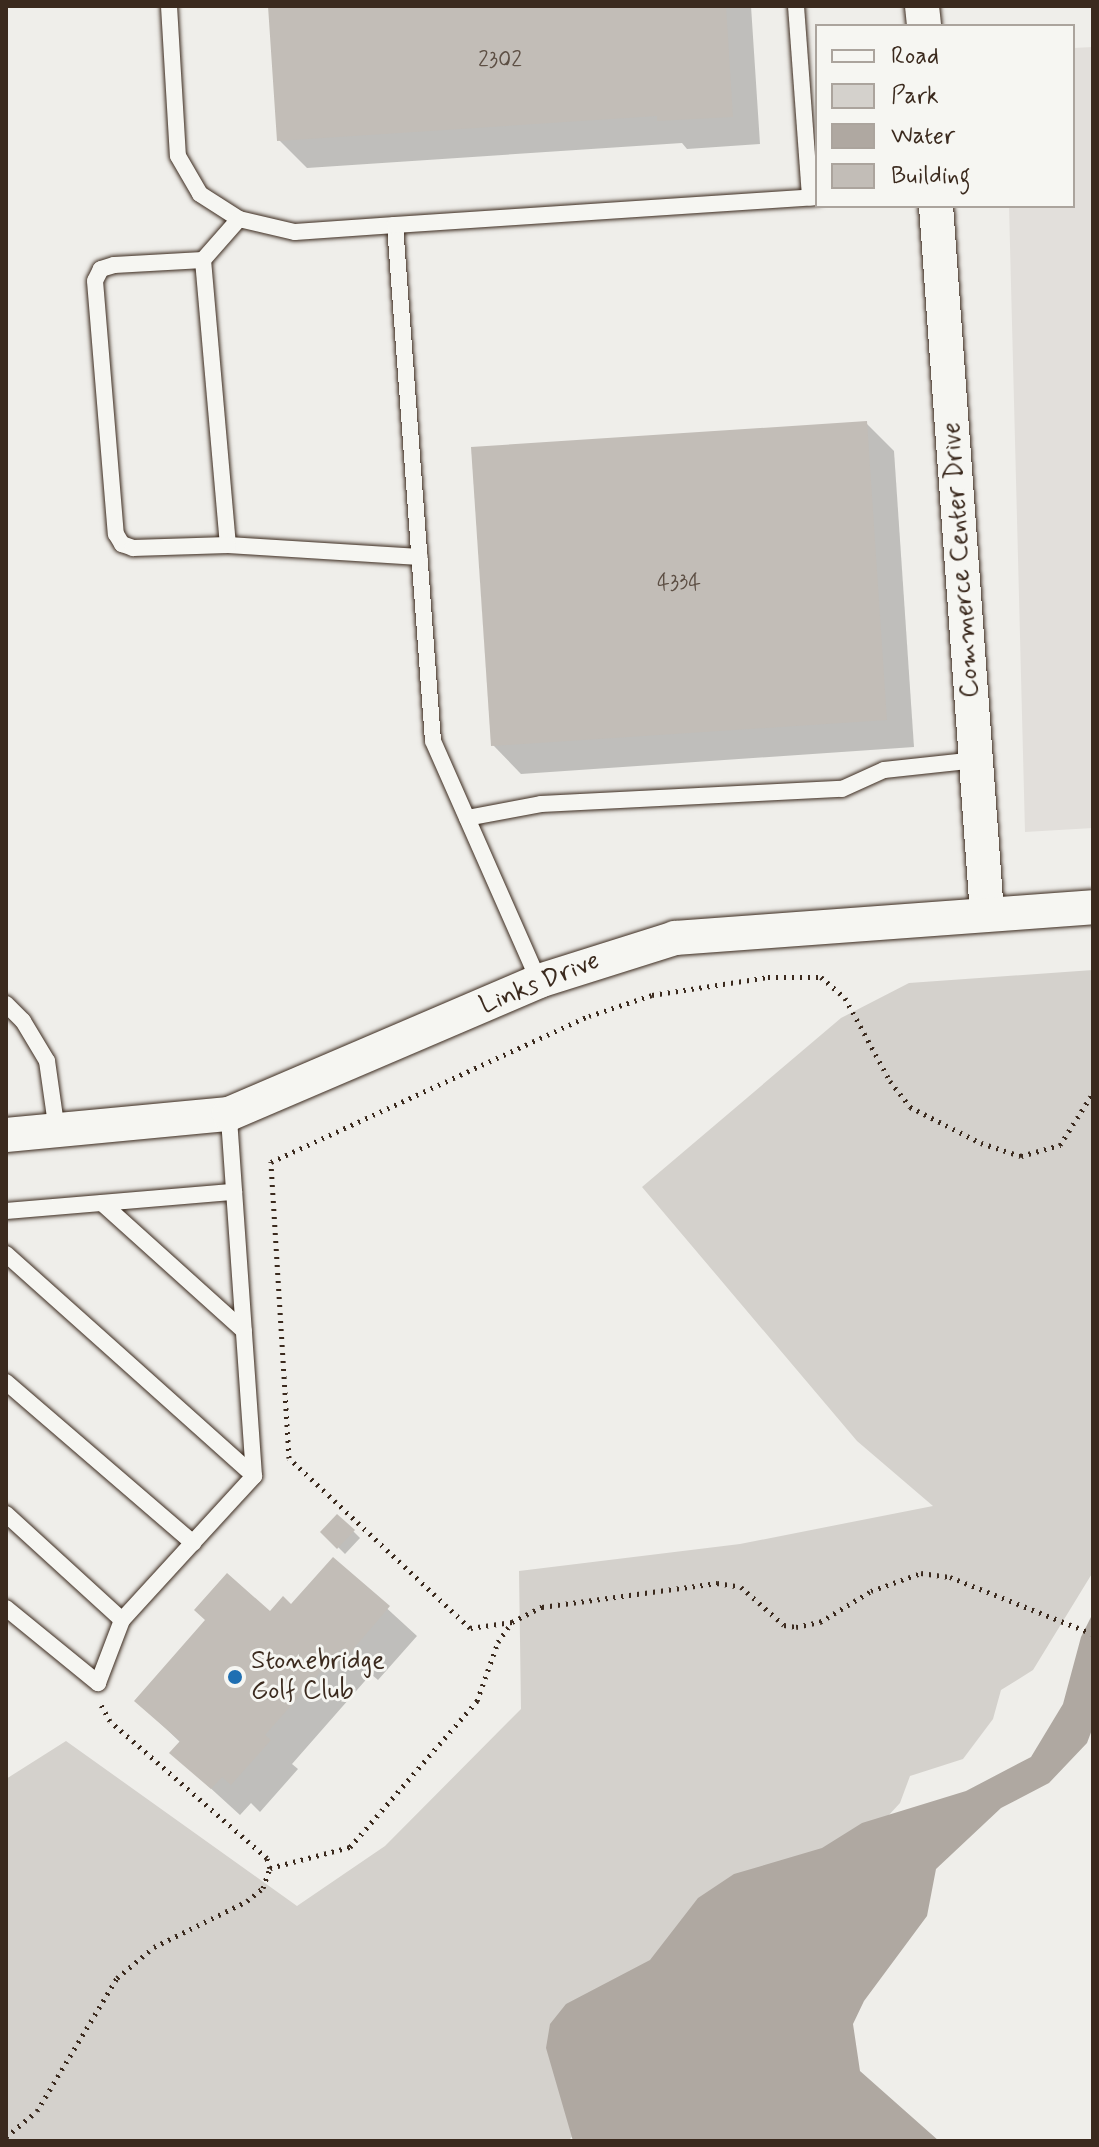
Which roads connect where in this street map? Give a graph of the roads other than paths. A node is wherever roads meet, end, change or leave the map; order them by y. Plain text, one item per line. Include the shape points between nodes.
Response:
1 (169, 6) edge
2 (796, 6) edge
3 (814, 197) edge
4 (936, 208) edge
5 (239, 219) junction
6 (395, 225) junction
7 (203, 260) junction
8 (228, 545) junction
9 (420, 557) junction
10 (976, 760) junction
11 (467, 818) junction
12 (1093, 907) edge
13 (987, 914) junction
14 (539, 981) junction
15 (6, 1004) edge
16 (229, 1114) junction
17 (57, 1131) junction
18 (6, 1135) edge
19 (234, 1192) junction
20 (102, 1203) junction
21 (6, 1211) edge
22 (6, 1254) edge
23 (244, 1331) junction
24 (6, 1382) edge
25 (254, 1476) junction
26 (6, 1514) edge
27 (193, 1543) junction
28 (6, 1608) edge
29 (122, 1620) junction

1 - 5 lane via 178,156 200,194
2 - 3 lane
3 - 6 lane
4 - 10 street, Commerce Center Drive
5 - 6 lane via 295,232
5 - 7 lane
6 - 9 lane
7 - 8 lane
7 - 8 lane via 114,265 101,269 95,281 112,487 122,544
8 - 9 lane
9 - 11 lane via 433,741
10 - 11 lane via 884,770 842,789 541,804
10 - 13 street, Commerce Center Drive
11 - 14 lane
12 - 13 street, Links Drive
13 - 14 street, Links Drive via 704,934 631,949
14 - 16 street, Links Drive
15 - 17 lane via 47,1061
16 - 17 street, Links Drive
16 - 19 lane
17 - 18 street, Links Drive
19 - 20 lane
19 - 23 lane
20 - 21 lane
20 - 23 lane
22 - 25 lane
23 - 25 lane
24 - 27 lane
25 - 27 lane
26 - 29 lane
27 - 29 lane
28 - 29 lane via 98,1683

